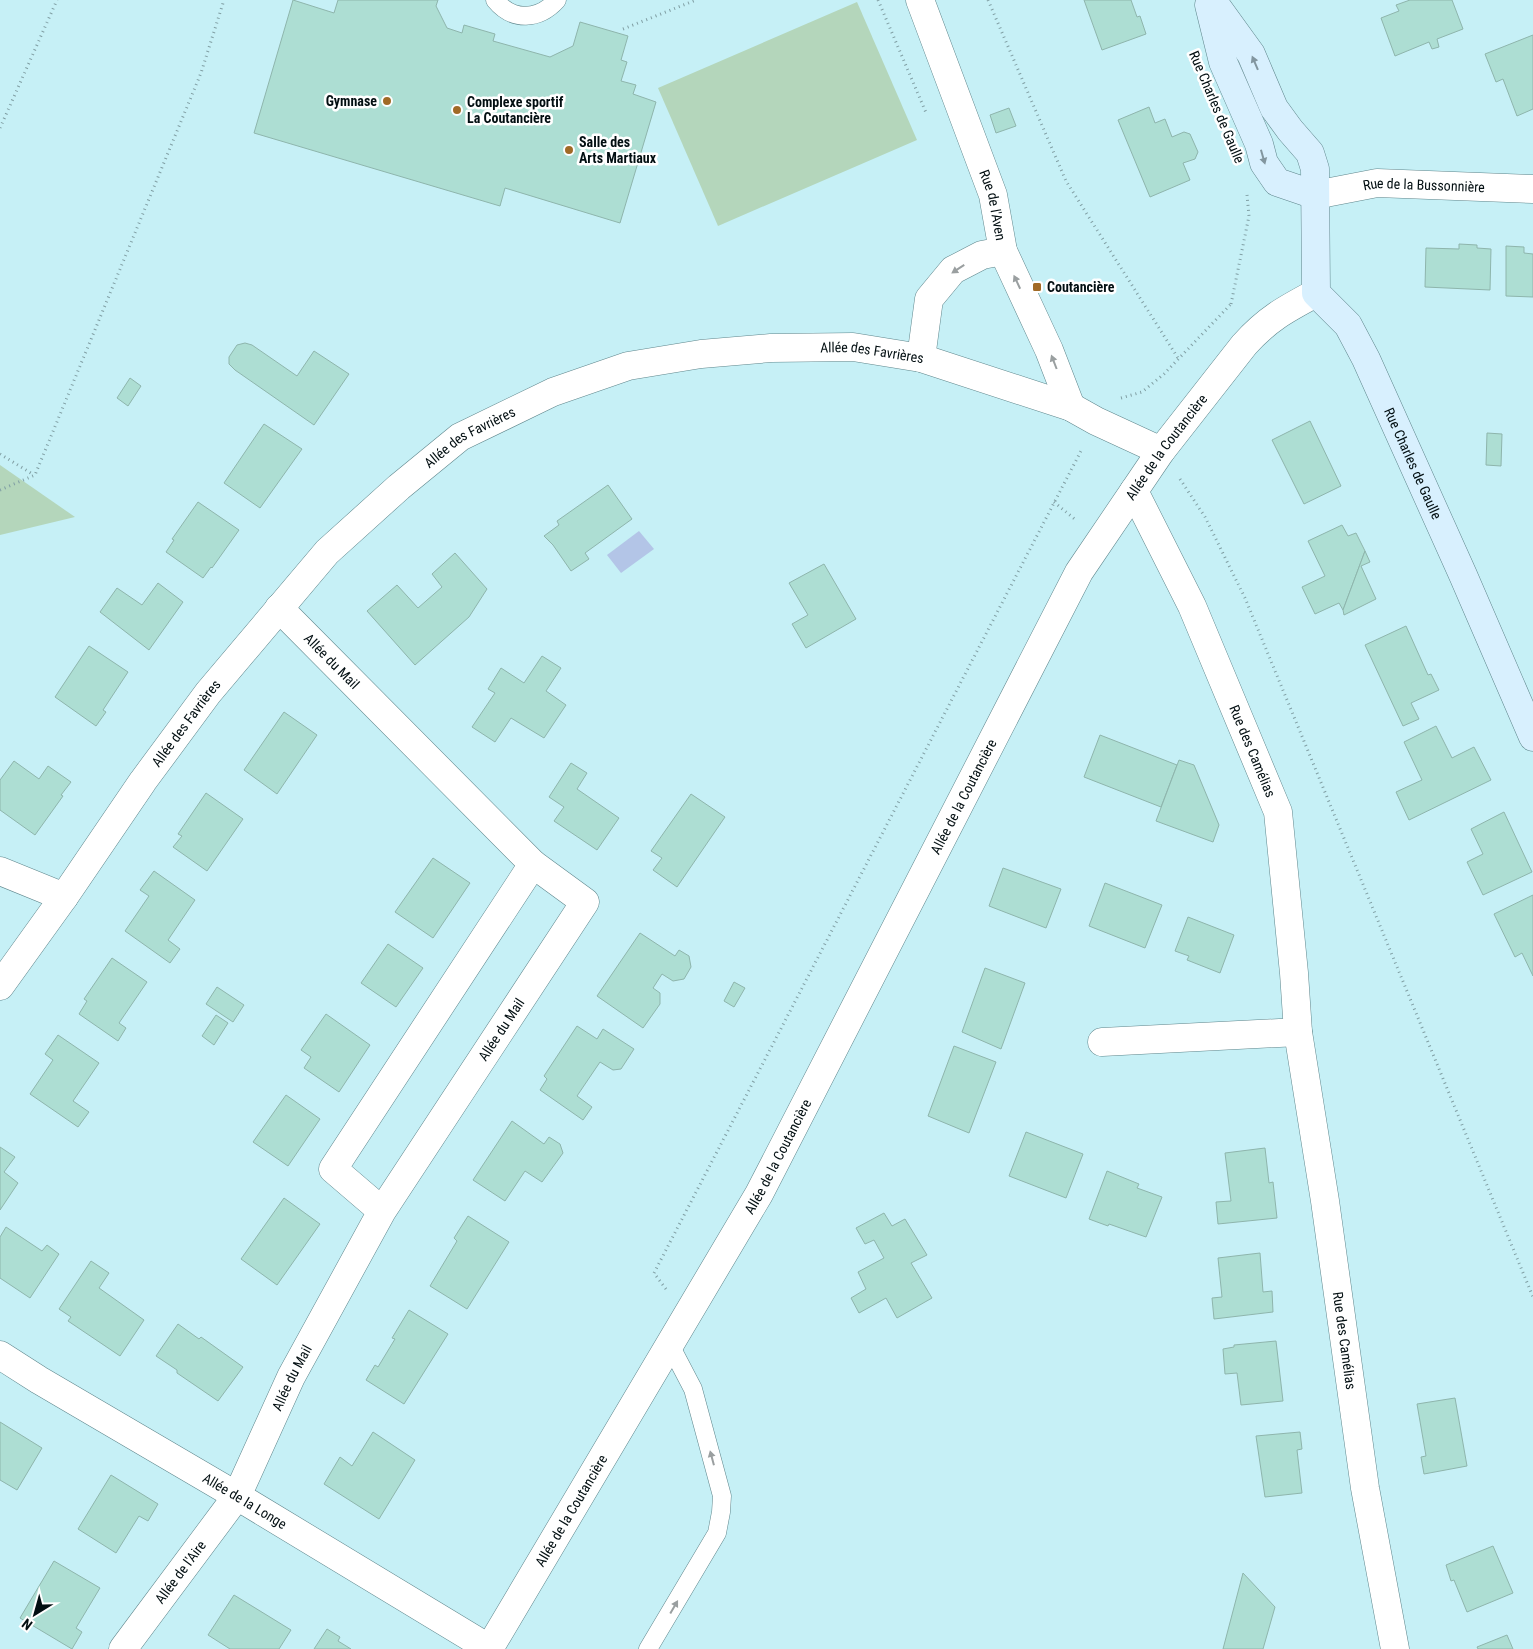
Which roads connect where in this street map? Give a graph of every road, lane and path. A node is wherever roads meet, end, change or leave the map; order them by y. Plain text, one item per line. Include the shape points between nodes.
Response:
1 (57, 0) edge
2 (224, 0) edge
3 (495, 0) edge
4 (557, 0) edge
5 (571, 0) edge
6 (696, 0) edge
7 (920, 0) edge
8 (988, 0) edge
9 (1208, 0) edge
10 (1212, 0) edge
11 (542, 12) junction
12 (623, 29) dead end
13 (0, 128) edge
14 (1533, 188) edge
15 (1247, 192) dead end
16 (1315, 194) junction
17 (1003, 250) junction
18 (1316, 294) junction
19 (921, 358) junction
20 (1178, 358) junction
21 (1071, 408) junction
22 (1096, 421) junction
23 (1161, 451) junction
24 (0, 454) edge
25 (35, 475) junction
26 (0, 490) edge
27 (1134, 491) junction
28 (279, 608) junction
29 (1533, 738) edge
30 (533, 864) junction
31 (0, 871) edge
32 (64, 897) junction
33 (0, 986) edge
34 (1298, 1032) junction
35 (1102, 1042) dead end
36 (382, 1211) junction
37 (1533, 1297) edge
38 (687, 1316) junction
39 (670, 1345) junction
40 (0, 1355) edge
41 (237, 1496) junction
42 (123, 1649) edge
43 (490, 1649) edge
44 (648, 1649) edge
45 (1395, 1649) edge

1 - 13 path
2 - 25 path via 201,73
3 - 11 lane via 513,14 532,16
4 - 11 lane
5 - 11 lane
6 - 12 path
7 - 17 street, Rue de l'Aven via 993,194
8 - 20 path via 1066,181
9 -> 16 street, Rue Charles de Gaulle via 1223,62 1259,144 1264,163 1277,182
16 -> 10 street via 1315,169 1310,153 1274,108 1251,54
14 - 16 street, Rue de la Bussonnière via 1377,184
15 - 20 path via 1249,216 1231,304
16 - 18 street
17 -> 19 street via 982,255 953,270 929,299
21 -> 17 street, Rue de l'Aven via 1050,350
18 - 23 street, Allée de la Coutancière via 1258,328
18 - 29 street, Rue Charles de Gaulle via 1348,325 1366,359
19 - 21 street, Allée des Favrières
19 - 28 street, Allée des Favrières via 852,347 771,348 701,354 628,366 553,392 460,437 326,552
20 - 22 path via 1142,392 1106,402
21 - 22 street, Allée des Favrières
22 - 23 street, Allée des Favrières
22 - 38 path via 654,1273
23 - 27 street, Allée de la Coutancière
23 - 37 path via 1205,517 1245,598
24 - 25 path
25 - 26 path
27 - 34 street, Rue des Camélias via 1192,606 1278,812
27 - 38 street, Allée de la Coutancière via 1080,572 760,1194
28 - 30 street, Allée du Mail
28 - 32 street, Allée des Favrières via 208,693
30 - 36 street via 333,1169
30 - 36 street, Allée du Mail via 585,902
31 - 32 street
32 - 33 street, Allée des Favrières
34 - 35 street
34 - 45 street, Rue des Camélias via 1365,1488
36 - 41 street, Allée du Mail via 292,1377
38 - 39 street, Allée de la Coutancière
39 - 43 street, Allée de la Coutancière
44 -> 39 lane via 717,1533 721,1512 722,1496 693,1389
40 - 41 street, Allée de la Longe
41 - 42 street, Allée de l'Aire
41 - 43 street, Allée de la Longe

